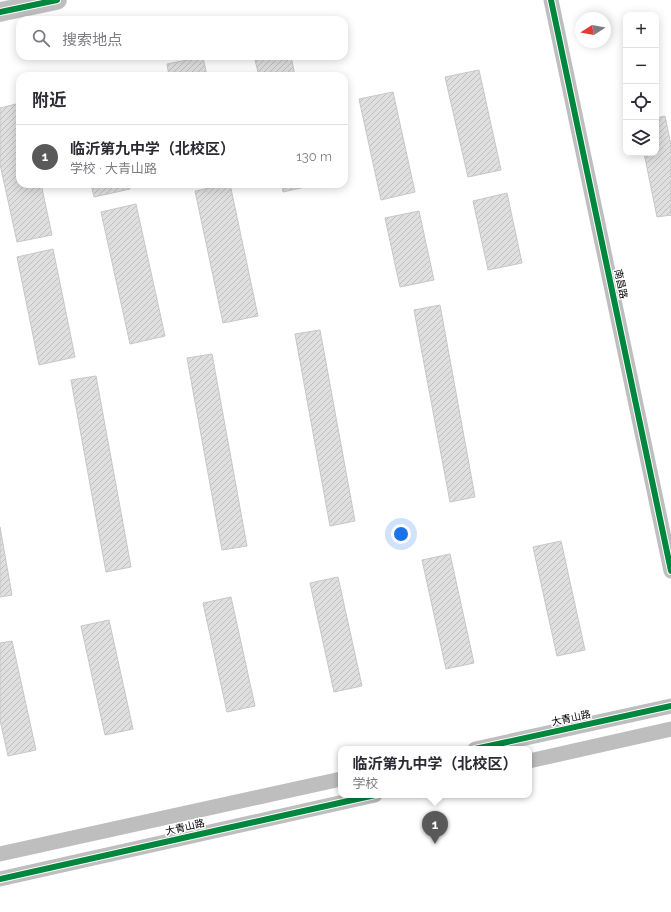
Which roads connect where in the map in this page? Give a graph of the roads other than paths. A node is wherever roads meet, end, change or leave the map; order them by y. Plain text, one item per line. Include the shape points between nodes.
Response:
1 (57, 0) edge
2 (551, 0) edge
3 (0, 12) edge
4 (671, 571) edge
5 (671, 706) edge
6 (671, 729) edge
7 (489, 746) edge
8 (532, 759) edge
9 (338, 780) edge
10 (362, 798) edge
11 (0, 854) edge
12 (0, 879) edge

1 - 3 main road
2 - 4 street, 南昌路
5 - 7 street, 大青山路
6 - 8 street
9 - 11 street, 大青山路
10 - 12 street, 大青山路

